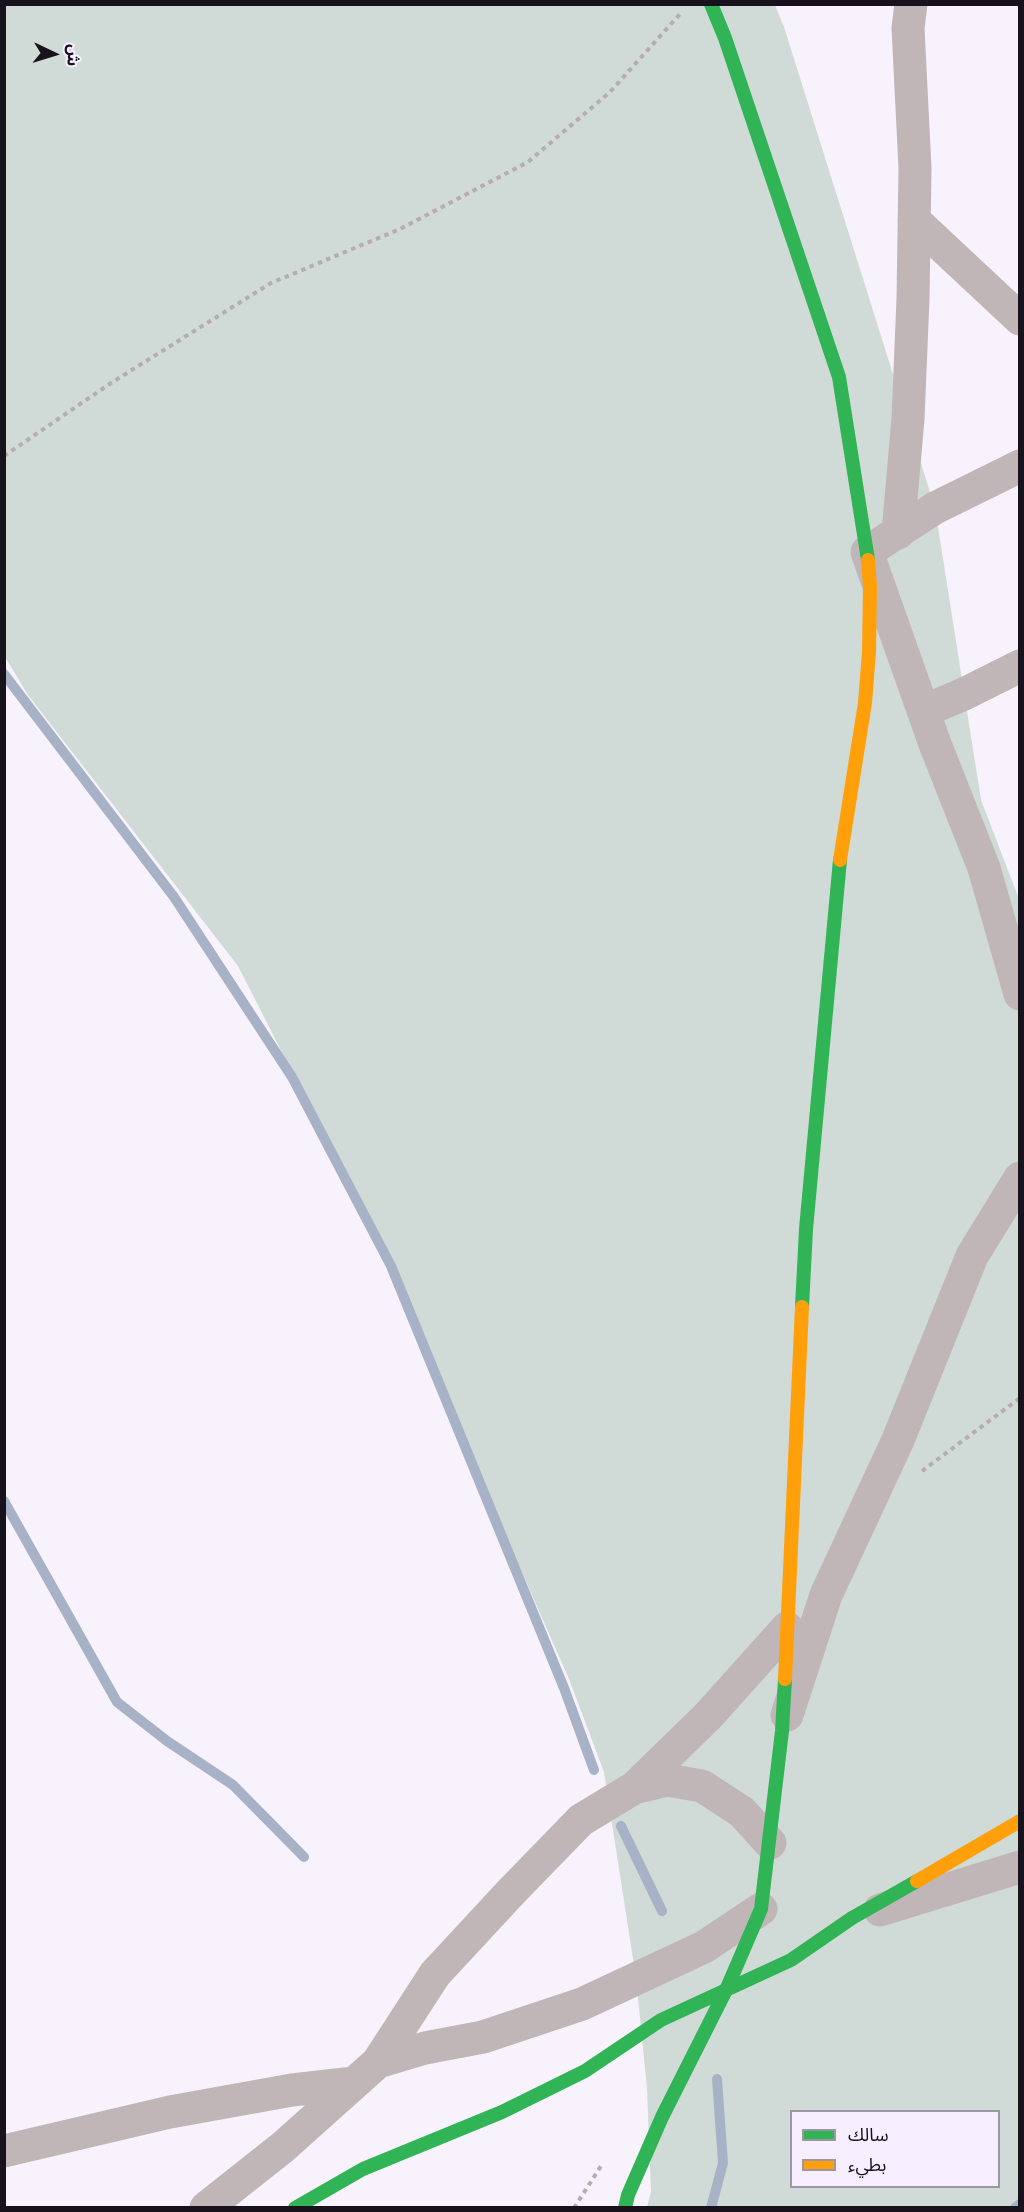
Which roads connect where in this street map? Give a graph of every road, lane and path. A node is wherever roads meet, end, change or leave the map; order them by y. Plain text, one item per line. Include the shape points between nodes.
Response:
1 (711, 4) edge
2 (911, 4) edge
3 (681, 13) dead end
4 (914, 220) junction
5 (1020, 319) edge
6 (4, 456) edge
7 (1020, 465) edge
8 (897, 532) junction
9 (867, 552) junction
10 (1020, 666) edge
11 (924, 711) junction
12 (1006, 898) edge
13 (1020, 994) edge
14 (1020, 1178) edge
15 (1020, 1398) edge
16 (921, 1472) dead end
17 (787, 1628) junction
18 (782, 1731) junction
19 (634, 1788) junction
20 (1020, 1821) edge
21 (770, 1843) junction
22 (1020, 1867) edge
23 (761, 1909) junction
24 (852, 1918) junction
25 (727, 1988) junction
26 (366, 2073) junction
27 (4, 2151) edge
28 (206, 2208) edge
29 (295, 2208) edge
30 (625, 2208) edge

1 - 9 main road via 839,377
2 - 4 street via 908,28
3 - 6 path via 610,92 528,162 400,229 271,283 111,383
4 - 5 street
4 - 8 street via 908,419
7 - 8 street
8 - 9 street
9 - 11 street
9 - 17 main road via 870,587 866,703 839,864 806,1229
10 - 11 street
11 - 12 street via 984,868
12 - 13 street
14 - 18 street via 972,1256 898,1440 826,1596
15 - 16 path
17 - 18 main road
17 - 19 street via 708,1716
18 - 21 main road
19 - 21 street via 667,1780 702,1786 742,1812
19 - 26 street via 581,1820 503,1900 435,1974
20 - 24 main road
21 - 23 main road
22 - 24 street
23 - 25 main road
23 - 26 street via 704,1947 582,2004 483,2037 425,2048
24 - 25 main road via 791,1960
25 - 29 main road via 662,2020 585,2071 502,2112 363,2169
25 - 30 main road via 662,2117
26 - 27 street via 170,2112
26 - 28 street via 283,2147

